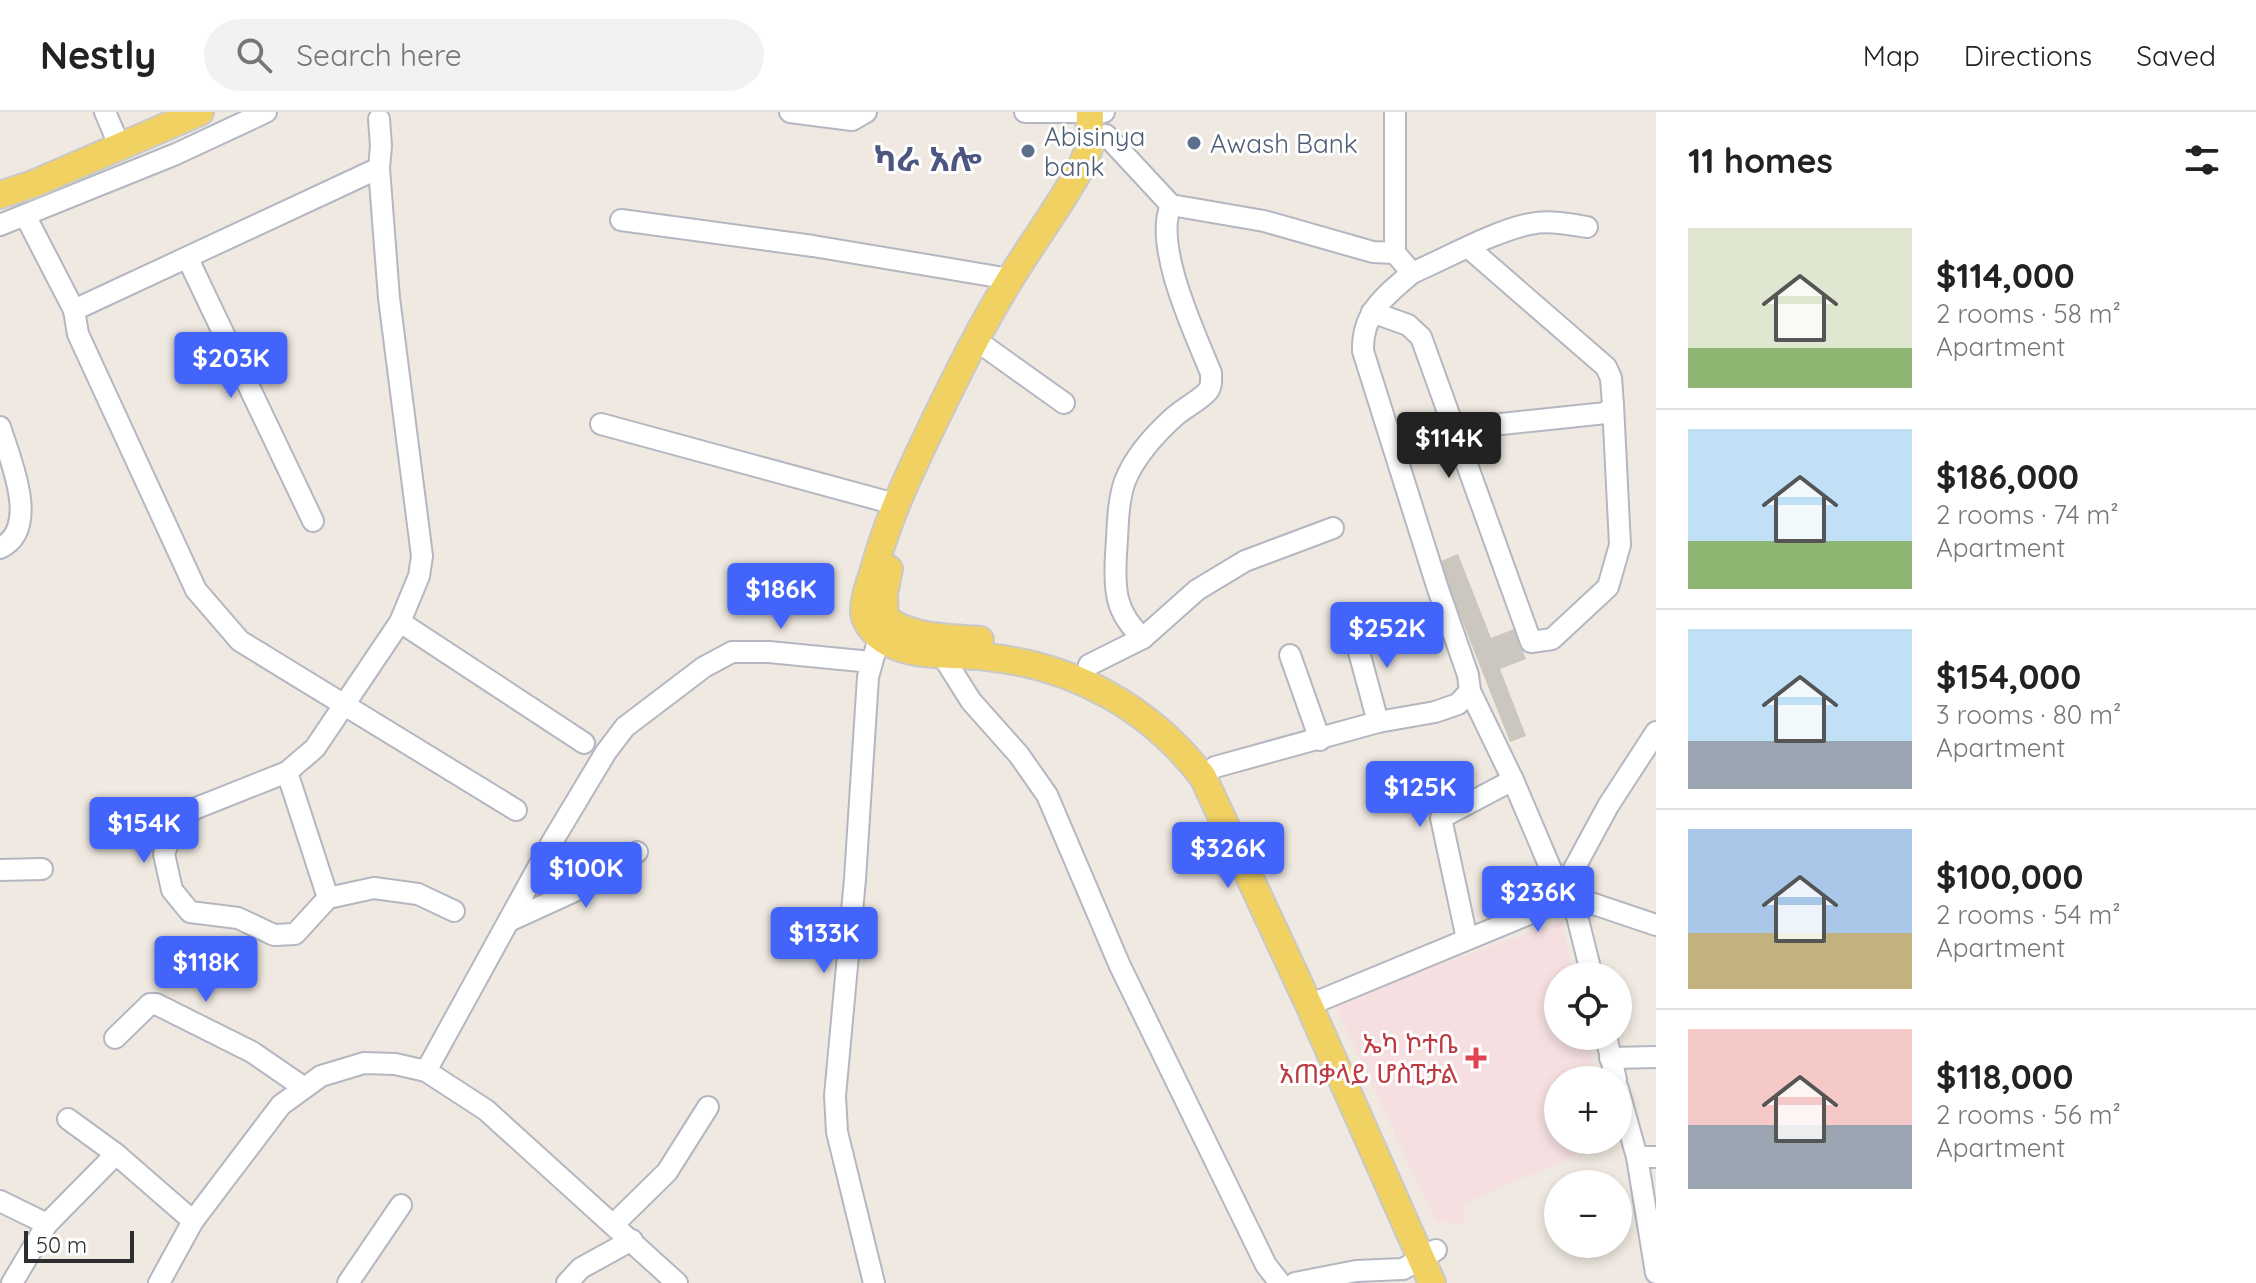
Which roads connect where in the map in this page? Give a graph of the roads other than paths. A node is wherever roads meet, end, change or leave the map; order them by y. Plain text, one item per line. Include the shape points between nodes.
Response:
1 (105, 112) edge
2 (200, 112) edge
3 (266, 112) edge
4 (790, 112) edge
5 (866, 112) edge
6 (1025, 112) edge
7 (1090, 112) edge
8 (1395, 112) edge
9 (379, 119) dead end
10 (1106, 120) edge
11 (120, 147) junction
12 (379, 168) junction
13 (0, 195) edge
14 (1171, 205) junction
15 (26, 217) junction
16 (621, 220) dead end
17 (0, 225) edge
18 (1587, 227) dead end
19 (1469, 248) junction
20 (1395, 253) junction
21 (188, 259) junction
22 (1412, 273) junction
23 (1010, 279) junction
24 (74, 310) junction
25 (1372, 312) junction
26 (987, 348) junction
27 (1064, 403) dead end
28 (1613, 405) junction
29 (601, 424) dead end
30 (0, 427) edge
31 (1454, 429) junction
32 (895, 504) junction
33 (313, 521) dead end
34 (1333, 528) dead end
35 (0, 548) edge
36 (400, 622) junction
37 (882, 627) junction
38 (1353, 630) dead end
39 (1143, 638) junction
40 (942, 655) junction
41 (1290, 655) dead end
42 (871, 662) junction
43 (1089, 665) junction
44 (1470, 691) junction
45 (343, 706) junction
46 (1378, 722) junction
47 (1656, 732) edge
48 (1320, 740) junction
49 (584, 743) dead end
50 (1215, 767) junction
51 (287, 772) junction
52 (1513, 780) junction
53 (516, 810) dead end
54 (637, 852) dead end
55 (42, 869) dead end
56 (0, 870) edge
57 (1567, 895) junction
58 (328, 898) junction
59 (454, 911) dead end
60 (509, 921) junction
61 (1656, 925) edge
62 (1467, 939) junction
63 (1588, 962) edge
64 (1317, 1001) junction
65 (115, 1038) dead end
66 (1609, 1050) edge
67 (1656, 1057) edge
68 (1610, 1058) junction
69 (1612, 1066) edge
70 (426, 1071) junction
71 (303, 1087) junction
72 (708, 1107) dead end
73 (68, 1119) dead end
74 (1632, 1123) edge
75 (116, 1154) junction
76 (1646, 1157) edge
77 (0, 1201) edge
78 (401, 1205) dead end
79 (193, 1221) junction
80 (47, 1224) junction
81 (614, 1224) junction
82 (632, 1240) junction
83 (1413, 1265) edge
84 (1656, 1273) edge
85 (12, 1283) edge
86 (159, 1283) edge
87 (348, 1283) edge
88 (567, 1283) edge
89 (677, 1283) edge
90 (874, 1283) edge
91 (1280, 1283) edge
92 (1295, 1283) edge
93 (1432, 1283) edge
94 (1450, 1283) edge

1 - 11 street
2 - 11 main road
3 - 15 street
4 - 5 street via 852,120
6 - 7 street
7 - 10 street
7 - 23 main road via 1089,149 1080,169
8 - 20 street
9 - 12 street
10 - 14 street
10 - 26 main road via 1095,171
11 - 13 main road
12 - 21 street
12 - 36 street via 389,298 421,531 419,576
14 - 20 street
14 - 39 street via 1166,232 1173,272 1212,382 1154,437 1125,480 1116,598
15 - 17 street
15 - 24 street
16 - 23 street
18 - 19 street via 1532,223
19 - 22 street
19 - 28 street via 1606,367
20 - 22 street
21 - 24 street
21 - 33 street
22 - 25 street
23 - 32 main road via 972,344
24 - 45 street via 78,334 196,590 240,641
25 - 31 street via 1408,325 1421,337
25 - 44 street via 1365,323 1363,351
26 - 27 street
26 - 37 main road via 897,537
28 - 31 street via 1606,413
28 - 31 street via 1620,545 1608,587 1552,639 1531,642
29 - 32 street
30 - 35 street via 21,509 11,543
32 - 37 main road via 864,613 869,627
34 - 39 street via 1245,561 1197,590
36 - 45 street
36 - 49 street
37 - 40 main road via 892,644
37 - 42 street
37 - 43 main road via 1028,645
38 - 46 street
39 - 43 street
40 - 64 main road via 1053,670 1132,708 1183,751 1203,777
40 - 91 street via 971,701 1047,795 1120,966 1266,1265
41 - 48 street
42 - 60 street via 732,652 704,667 625,727
42 - 90 street via 835,1096 837,1132
43 - 50 main road via 1174,719
44 - 46 street via 1458,704 1435,712
44 - 52 street
45 - 51 street via 315,748
45 - 53 street
46 - 48 street
47 - 57 street via 1608,806
48 - 50 street
50 - 64 main road
51 - 58 street
51 - 58 street via 194,809 173,829 164,854 172,890 190,912 238,918 284,936 295,934
52 - 57 street
52 - 62 street via 1441,818
54 - 60 street via 590,884
55 - 56 street
57 - 61 street
57 - 62 street
57 - 63 street
58 - 59 street via 374,888 418,894
60 - 70 street
62 - 64 street
64 - 83 main road
65 - 71 street via 156,1004 252,1052
66 - 68 street
67 - 68 street
68 - 69 street
70 - 71 street via 364,1063
70 - 81 street via 486,1110
71 - 79 street via 281,1105
72 - 81 street via 667,1172
73 - 75 street
74 - 76 street
75 - 79 street
75 - 80 street
76 - 84 street
77 - 80 street
78 - 87 street
79 - 86 street
80 - 85 street
81 - 82 street
82 - 88 street via 581,1268
82 - 89 street
83 - 92 street
83 - 93 main road
83 - 94 main road

